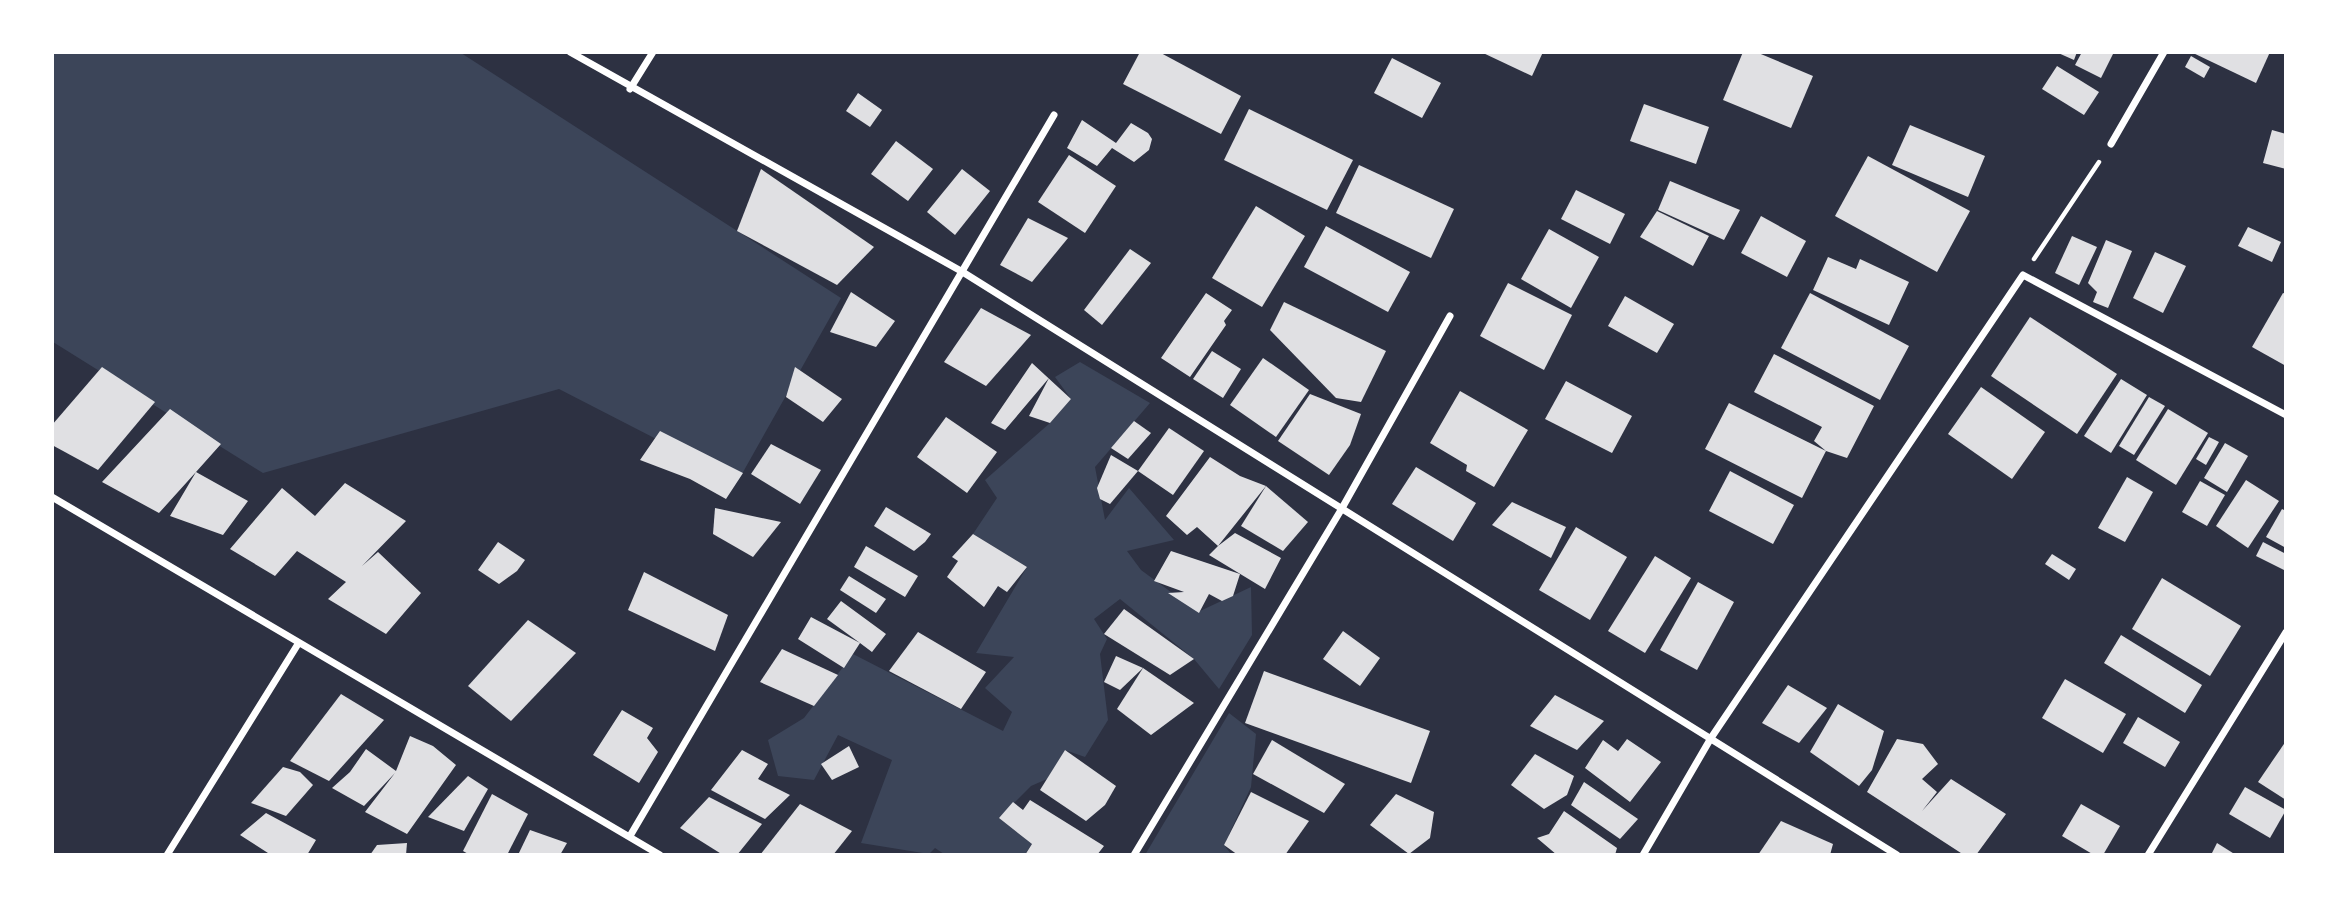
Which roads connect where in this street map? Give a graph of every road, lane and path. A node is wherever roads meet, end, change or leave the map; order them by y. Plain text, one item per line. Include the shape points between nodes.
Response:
1 (570, 52) edge
2 (653, 52) edge
3 (2164, 52) edge
4 (630, 89) junction
5 (1054, 115) dead end
6 (2111, 144) joint
7 (961, 271) junction
8 (2023, 275) junction
9 (1450, 316) dead end
10 (2286, 415) edge
11 (52, 497) edge
12 (1342, 510) junction
13 (2286, 632) edge
14 (298, 644) junction
15 (1710, 738) junction
16 (630, 836) junction
17 (167, 855) edge
18 (660, 855) edge
19 (1134, 855) edge
20 (1643, 855) edge
21 (1897, 855) edge
22 (2148, 855) edge

1 - 4 street
2 - 4 street
3 - 6 street
4 - 7 street
5 - 7 street
6 - 8 path
7 - 12 street
7 - 16 street
8 - 10 street
8 - 15 street
9 - 12 street
11 - 14 street
12 - 15 street
12 - 19 street
13 - 22 street
14 - 16 street
14 - 17 street
15 - 20 street
15 - 21 street
16 - 18 street

